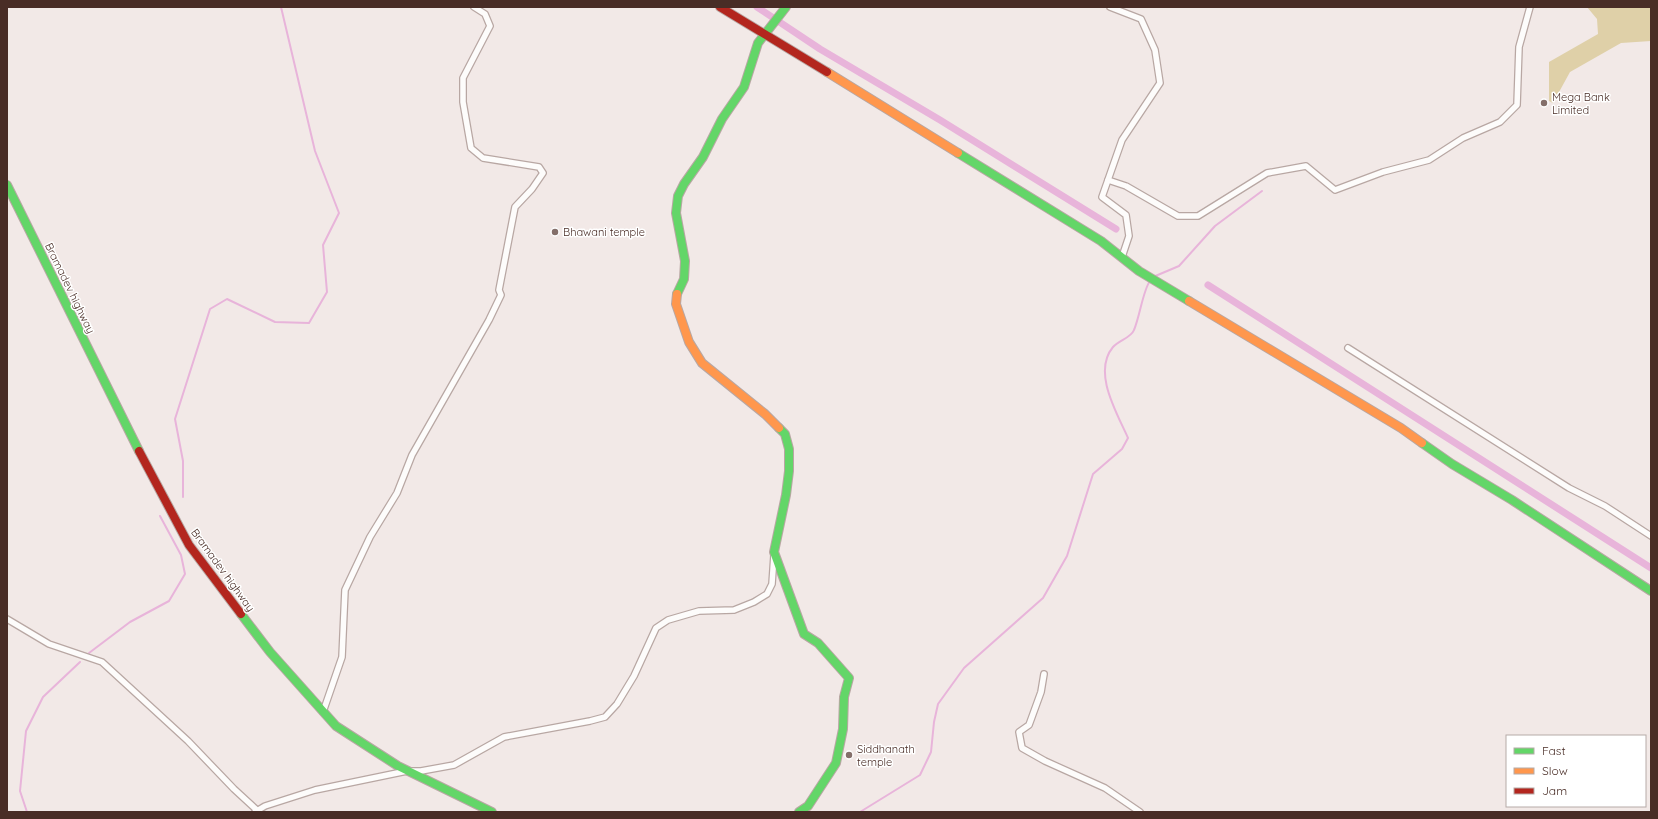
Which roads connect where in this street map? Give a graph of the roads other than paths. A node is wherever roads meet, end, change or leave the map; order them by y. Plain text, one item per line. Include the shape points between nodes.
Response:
1 (474, 7) edge
2 (720, 7) edge
3 (1110, 7) edge
4 (1530, 7) edge
5 (786, 8) edge
6 (766, 34) junction
7 (1108, 180) junction
8 (7, 185) edge
9 (1122, 257) junction
10 (1348, 348) dead end
11 (1651, 536) edge
12 (774, 552) junction
13 (1651, 591) edge
14 (7, 619) edge
15 (1044, 674) dead end
16 (323, 712) junction
17 (407, 771) junction
18 (257, 811) edge
19 (492, 812) edge
20 (799, 812) edge
21 (1140, 812) edge

1 - 16 street via 485,14 490,26 463,78 463,102 470,148 483,158 539,167 543,173 515,207 499,290 501,295 492,314 412,455 397,493 370,537 345,590 342,657
2 - 6 street
3 - 7 street via 1141,19 1155,50 1160,83 1122,140
4 - 7 street via 1518,47 1517,105 1500,122 1463,138 1429,160 1383,172 1335,190 1306,166 1267,173 1198,216 1178,216 1126,186
5 - 6 street
6 - 9 street via 1101,241
6 - 12 street via 758,43 744,87 722,119 703,157 678,196 676,213 685,261 684,279 677,292 676,304 689,342 702,363 765,414 785,434 789,449 789,471
7 - 9 street via 1102,197 1126,215 1130,236
8 - 16 street, Bramadev highway via 120,415 189,545 270,652
9 - 13 street via 1139,271 1401,428 1452,464
10 - 11 street via 1569,488 1605,506
12 - 17 street via 772,584 767,594 761,598 734,610 699,611 668,620 656,628 634,676 617,704 605,717 504,737 454,765
12 - 20 street via 804,634 818,643 848,678 844,697 843,729 836,763 808,806
14 - 18 street via 49,644 102,662 188,741
15 - 21 street via 1030,725 1020,732 1022,748 1105,788
16 - 17 street, Bramadev highway via 336,726
17 - 18 street via 315,790
17 - 19 street, Bramadev highway

